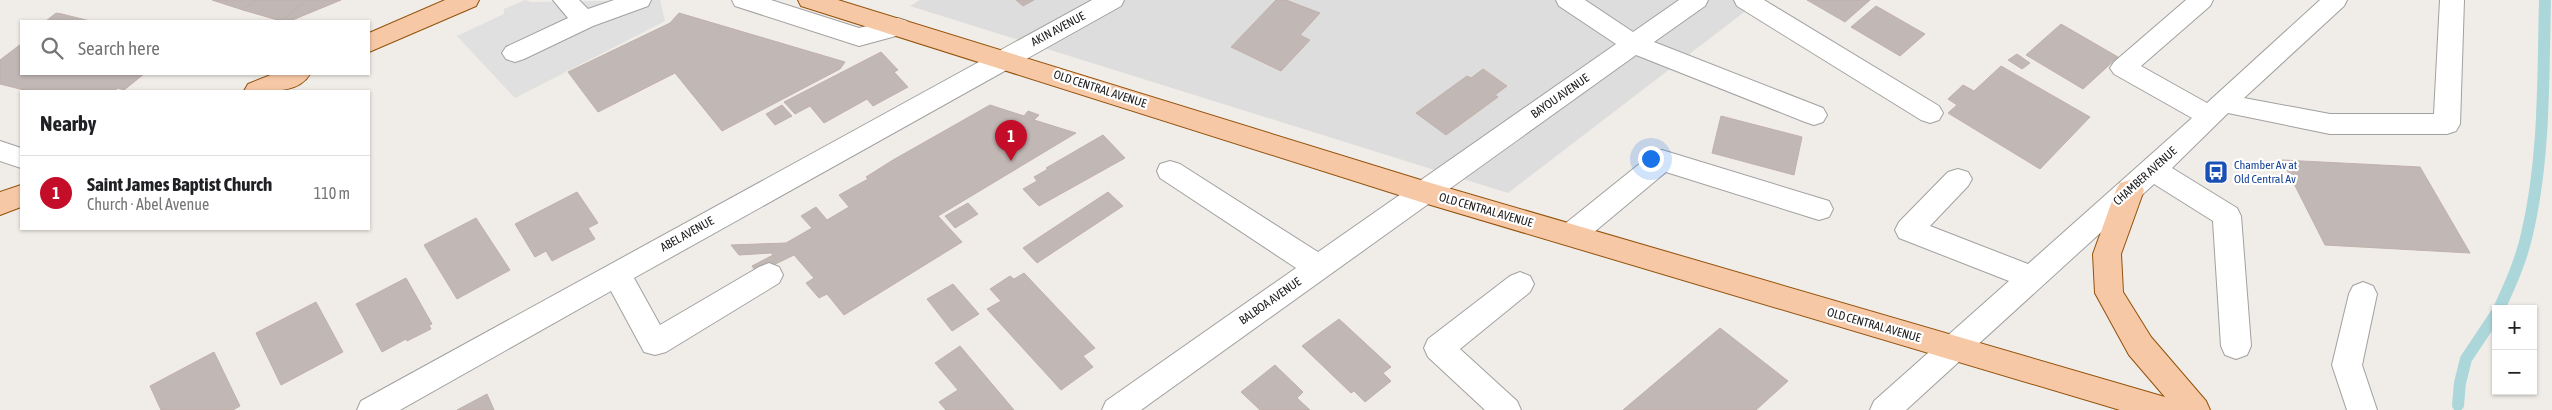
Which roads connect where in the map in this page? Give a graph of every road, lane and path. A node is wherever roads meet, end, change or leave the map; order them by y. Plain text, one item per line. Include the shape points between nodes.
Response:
1 (467, 0) edge
2 (565, 0) edge
3 (639, 0) edge
4 (744, 0) edge
5 (810, 0) edge
6 (1112, 0) edge
7 (1568, 0) edge
8 (1696, 0) edge
9 (1746, 0) edge
10 (2201, 0) edge
11 (2335, 0) edge
12 (2452, 0) edge
13 (584, 20) junction
14 (898, 27) junction
15 (370, 43) edge
16 (1633, 44) junction
17 (515, 54) dead end
18 (1003, 58) junction
19 (295, 75) edge
20 (259, 90) edge
21 (2216, 109) junction
22 (1930, 112) dead end
23 (1814, 115) dead end
24 (0, 151) edge
25 (20, 158) edge
26 (2152, 169) junction
27 (1170, 171) dead end
28 (1958, 180) dead end
29 (2130, 190) junction
30 (1424, 192) junction
31 (20, 195) edge
32 (0, 204) edge
33 (1819, 209) dead end
34 (1571, 236) junction
35 (1318, 267) junction
36 (616, 274) junction
37 (769, 275) dead end
38 (2031, 278) junction
39 (1520, 284) dead end
40 (2363, 294) dead end
41 (2236, 346) dead end
42 (1952, 348) junction
43 (372, 410) edge
44 (1117, 410) edge
45 (1506, 410) edge
46 (1886, 410) edge
47 (2165, 410) edge
48 (2195, 410) edge
49 (2362, 410) edge

1 - 15 main road
2 - 13 street
3 - 13 street
4 - 14 street via 859,37
5 - 14 main road, OLD CENTRAL AVENUE
6 - 18 street, AKIN AVENUE
7 - 16 street
8 - 16 street, BAYOU AVENUE
9 - 22 street
10 - 21 street via 2123,68
11 - 21 street, CHAMBER AVENUE
12 - 21 street via 2447,124 2330,124
13 - 17 street
14 - 18 main road, OLD CENTRAL AVENUE
16 - 23 street
16 - 30 street, BAYOU AVENUE
18 - 30 main road, OLD CENTRAL AVENUE
18 - 36 street, ABEL AVENUE
19 - 20 main road
21 - 26 street, CHAMBER AVENUE
24 - 25 street
26 - 29 street, CHAMBER AVENUE
26 - 41 street via 2227,216
27 - 35 street
28 - 38 street via 1909,230
29 - 38 street, CHAMBER AVENUE
29 - 48 main road via 2107,254 2109,293 2140,346
30 - 34 main road, OLD CENTRAL AVENUE
30 - 35 street, BALBOA AVENUE
31 - 32 main road
33 - 34 street via 1662,160
34 - 42 main road, OLD CENTRAL AVENUE
35 - 44 street, BALBOA AVENUE
36 - 37 street via 655,343
36 - 43 street, ABEL AVENUE
38 - 42 street, CHAMBER AVENUE
39 - 45 street via 1439,348
40 - 49 street via 2348,365
42 - 46 street, CHAMBER AVENUE
42 - 47 main road, OLD CENTRAL AVENUE

